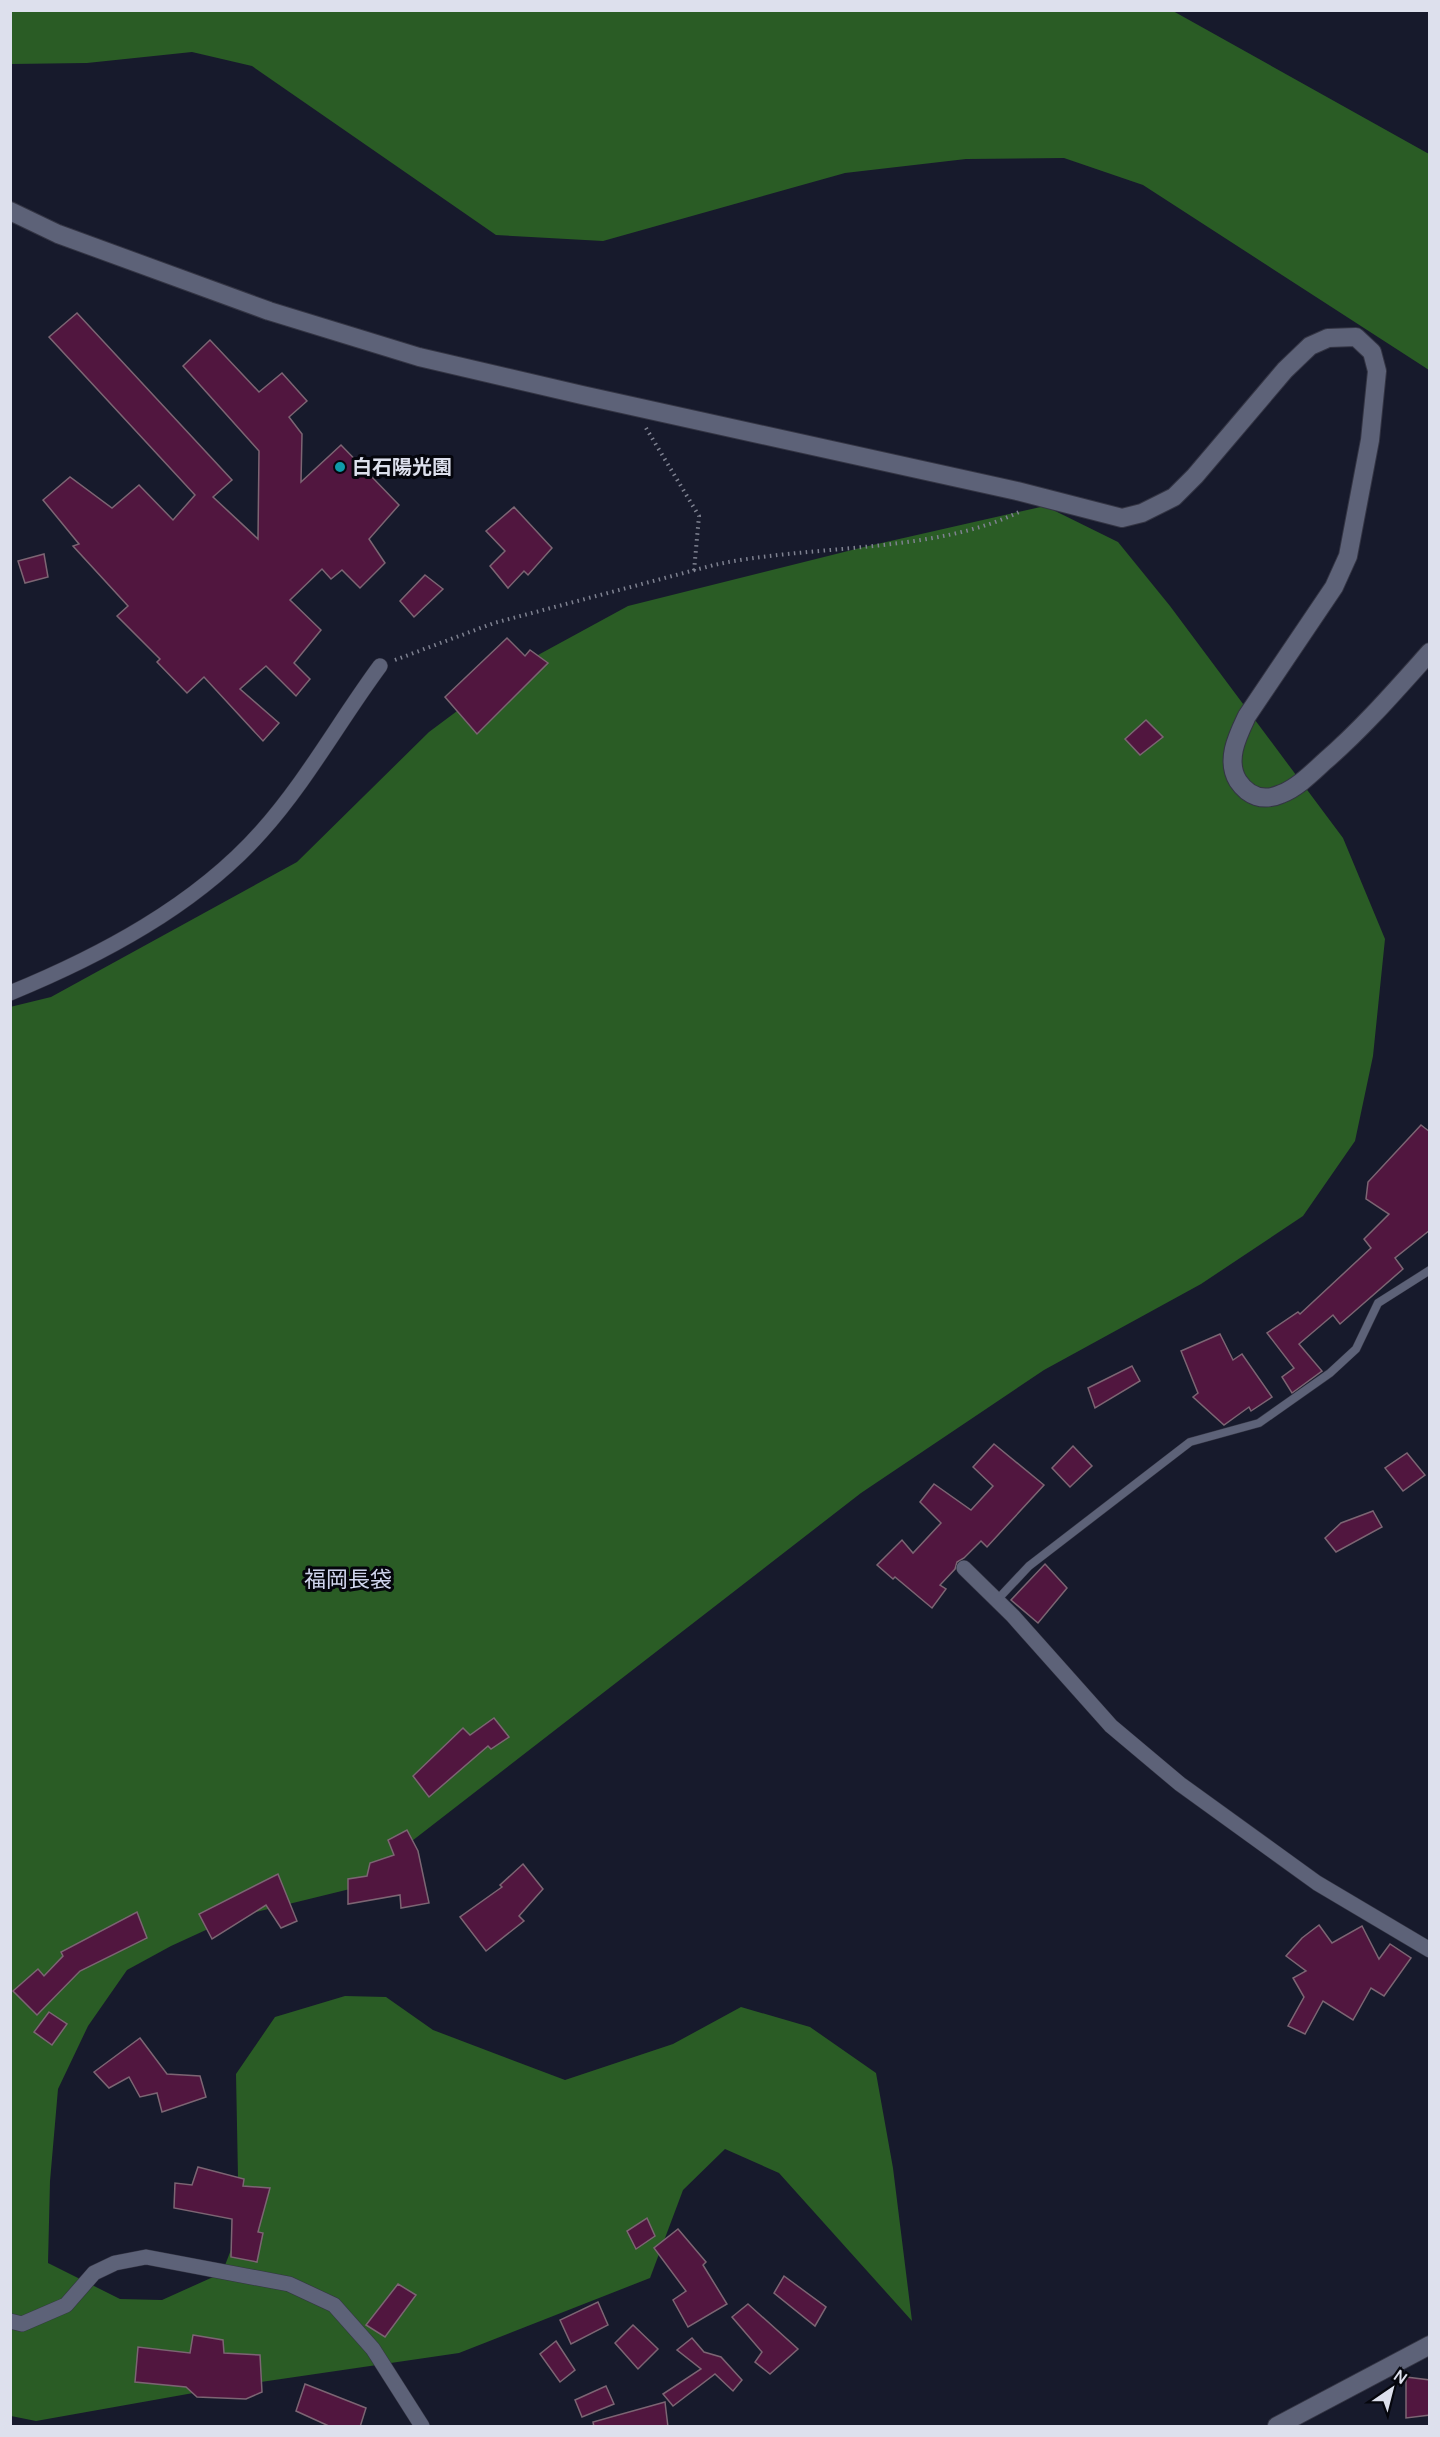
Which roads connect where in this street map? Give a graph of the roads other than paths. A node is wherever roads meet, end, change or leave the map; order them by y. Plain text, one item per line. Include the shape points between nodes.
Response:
1 (10, 211) edge
2 (1430, 652) edge
3 (380, 666) road end
4 (10, 993) edge
5 (1430, 1270) edge
6 (964, 1568) dead end
7 (997, 1600) junction
8 (1430, 1950) edge
9 (10, 2321) edge
10 (1430, 2345) edge
11 (422, 2427) edge
12 (1277, 2427) edge

1 - 2 street via 69,237 269,310 419,357 1122,518 1174,497 1310,346 1328,338 1356,338 1372,352 1377,371 1370,440 1348,556 1334,587 1247,716 1236,739 1233,765 1243,788 1266,798 1296,785 1346,743
3 - 4 street via 263,830 222,870 192,895 114,944
5 - 7 lane via 1378,1304 1356,1349 1330,1373 1259,1424 1190,1442 1029,1566
6 - 7 street
7 - 8 street via 1111,1726 1180,1784 1317,1883
9 - 11 street via 22,2324 66,2305 94,2273 115,2263 146,2257 290,2284 334,2306 373,2349
10 - 12 street

